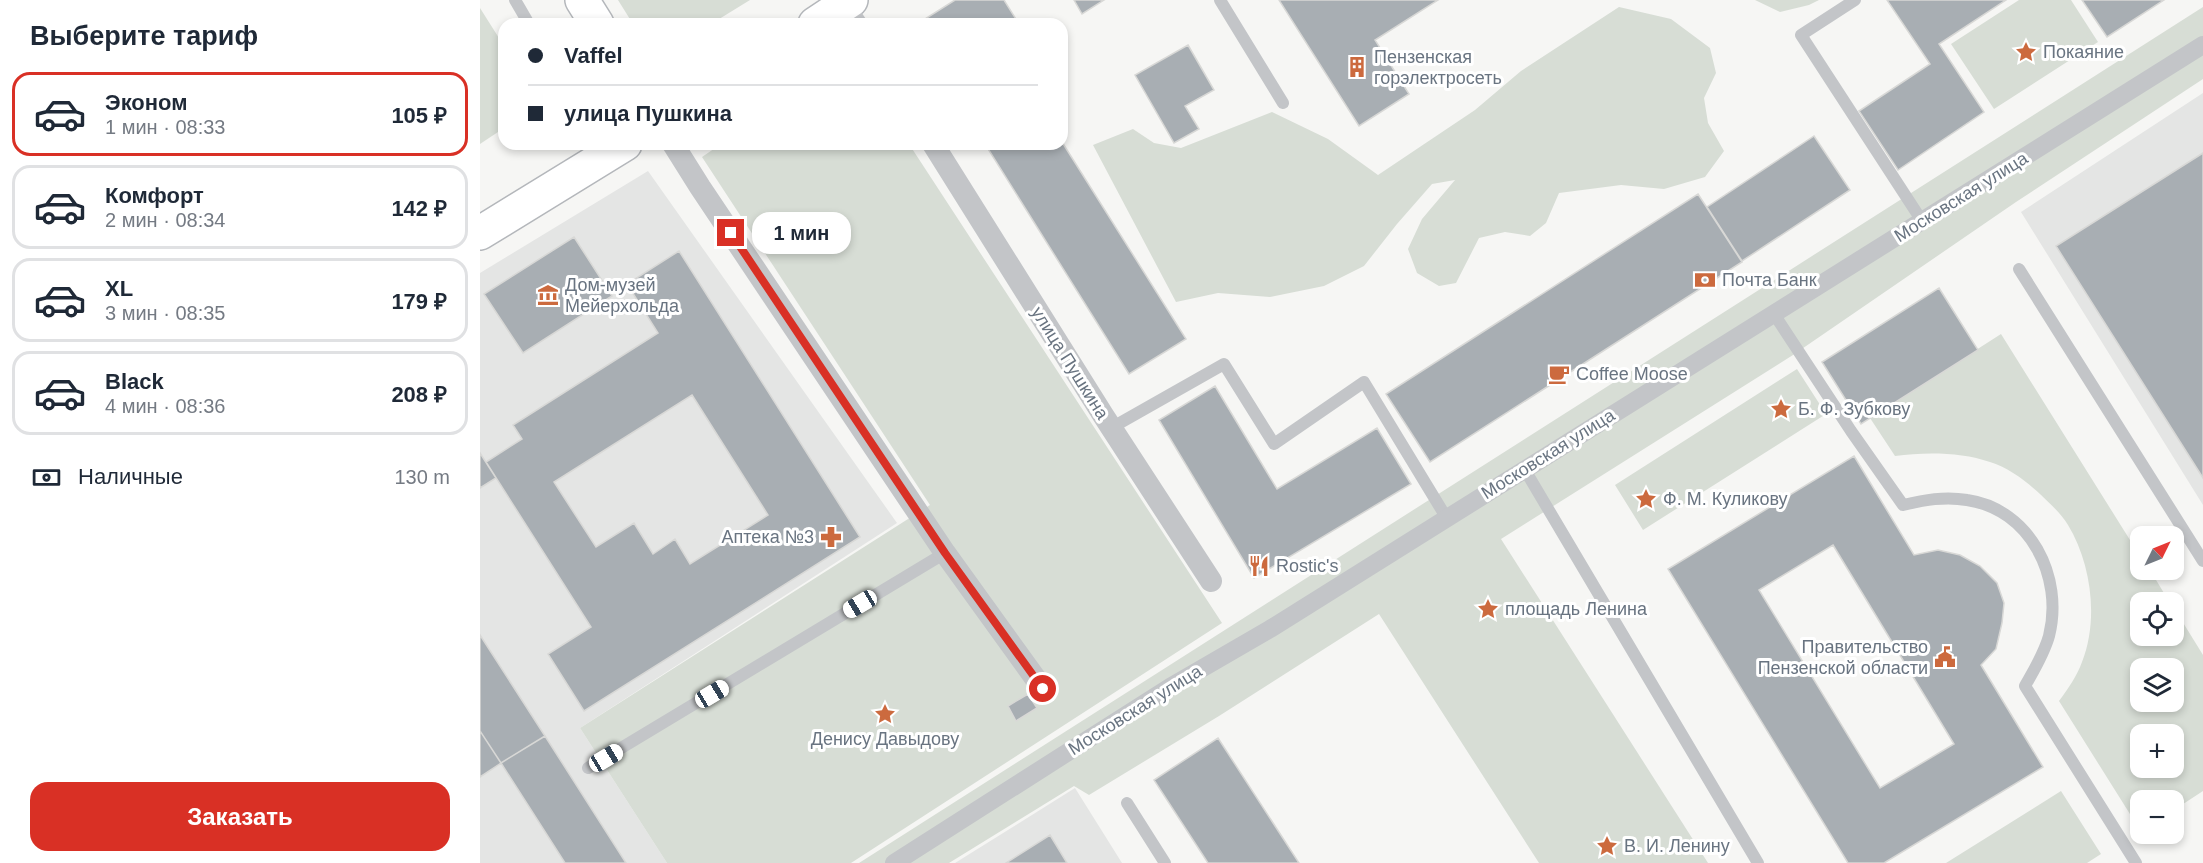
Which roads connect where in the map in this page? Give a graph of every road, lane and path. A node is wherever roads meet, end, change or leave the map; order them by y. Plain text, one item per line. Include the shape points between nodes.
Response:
1 (515, 0) edge
2 (582, 0) edge
3 (1220, 0) edge
4 (1855, 0) edge
5 (848, 7) edge
6 (526, 18) edge
7 (593, 18) edge
8 (827, 18) edge
9 (2203, 45) edge
10 (1283, 103) dead end
11 (614, 150) edge
12 (677, 150) edge
13 (937, 150) edge
14 (1922, 221) junction
15 (480, 232) edge
16 (2019, 269) dead end
17 (1774, 314) junction
18 (1111, 428) junction
19 (1525, 470) junction
20 (1446, 517) junction
21 (945, 553) junction
22 (2203, 561) edge
23 (1211, 581) dead end
24 (1043, 689) dead end
25 (588, 768) dead end
26 (1127, 802) dead end
27 (894, 863) edge
28 (1165, 863) edge
29 (1758, 863) edge
30 (2136, 863) edge

1 - 6 lane
2 - 7 main road
3 - 10 lane
4 - 14 lane via 1801,35
5 - 8 main road
9 - 14 street, Московская улица
11 - 15 main road
12 - 21 street
13 - 18 street, улица Пушкина
14 - 17 street, Московская улица
16 - 22 lane
17 - 19 street, Московская улица
17 - 30 lane via 1903,505 1948,498 1987,504 2016,522 2037,547 2050,583 2052,620 2042,654 2025,686
18 - 20 lane via 1224,364 1274,444 1364,382
18 - 23 street, улица Пушкина
19 - 20 street, Московская улица
19 - 29 lane
20 - 27 street, Московская улица
21 - 24 street
21 - 25 lane
26 - 28 lane

